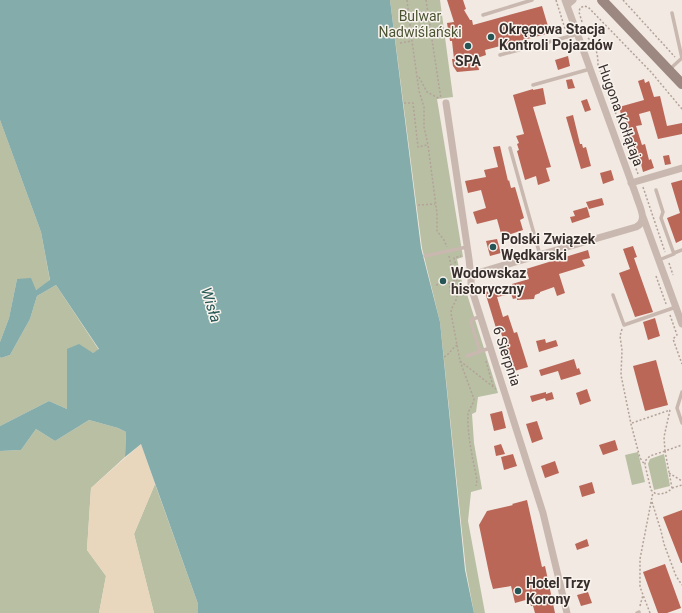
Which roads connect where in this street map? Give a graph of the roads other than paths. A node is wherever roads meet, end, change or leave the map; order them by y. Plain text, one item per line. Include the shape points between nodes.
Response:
1 (532, 0) edge
2 (574, 0) edge
3 (602, 0) edge
4 (520, 2) edge
5 (566, 3) edge
6 (672, 13) dead end
7 (482, 14) dead end
8 (578, 34) junction
9 (500, 55) dead end
10 (590, 69) junction
11 (669, 70) junction
12 (682, 83) edge
13 (533, 85) dead end
14 (446, 103) road end
15 (510, 148) dead end
16 (682, 168) edge
17 (631, 183) junction
18 (656, 190) dead end
19 (643, 219) junction
20 (467, 247) junction
21 (682, 250) edge
22 (674, 253) junction
23 (540, 255) junction
24 (425, 256) dead end
25 (659, 260) junction
26 (471, 279) junction
27 (614, 295) dead end
28 (676, 307) junction
29 (480, 317) junction
30 (682, 324) edge
31 (490, 348) junction
32 (480, 351) junction
33 (467, 356) dead end
34 (682, 392) edge
35 (682, 423) edge
36 (567, 613) edge

1 - 4 lane
2 - 5 street
3 - 11 main road
4 - 7 lane
5 - 8 street, Hugona Kołłątaja
6 - 11 lane via 682,58
8 - 9 lane
8 - 10 street, Hugona Kołłątaja
10 - 13 lane
10 - 17 street, Hugona Kołłątaja
11 - 12 main road
14 - 20 street, 6 Sierpnia
15 - 23 lane
16 - 17 street
17 - 19 street, Hugona Kołłątaja
18 - 22 lane via 663,212 661,218
19 - 23 street via 636,227
19 - 25 street, Hugona Kołłątaja
20 - 24 lane
20 - 26 street, 6 Sierpnia
21 - 22 lane
22 - 25 lane
23 - 26 street via 484,271
25 - 28 street, Hugona Kołłątaja
26 - 29 street, 6 Sierpnia
27 - 28 lane via 624,325
28 - 30 street, Hugona Kołłątaja
29 - 31 street, 6 Sierpnia
29 - 32 lane via 472,319 471,323
31 - 32 lane
31 - 36 street, 6 Sierpnia via 543,513
32 - 33 lane
34 - 35 lane via 677,408

